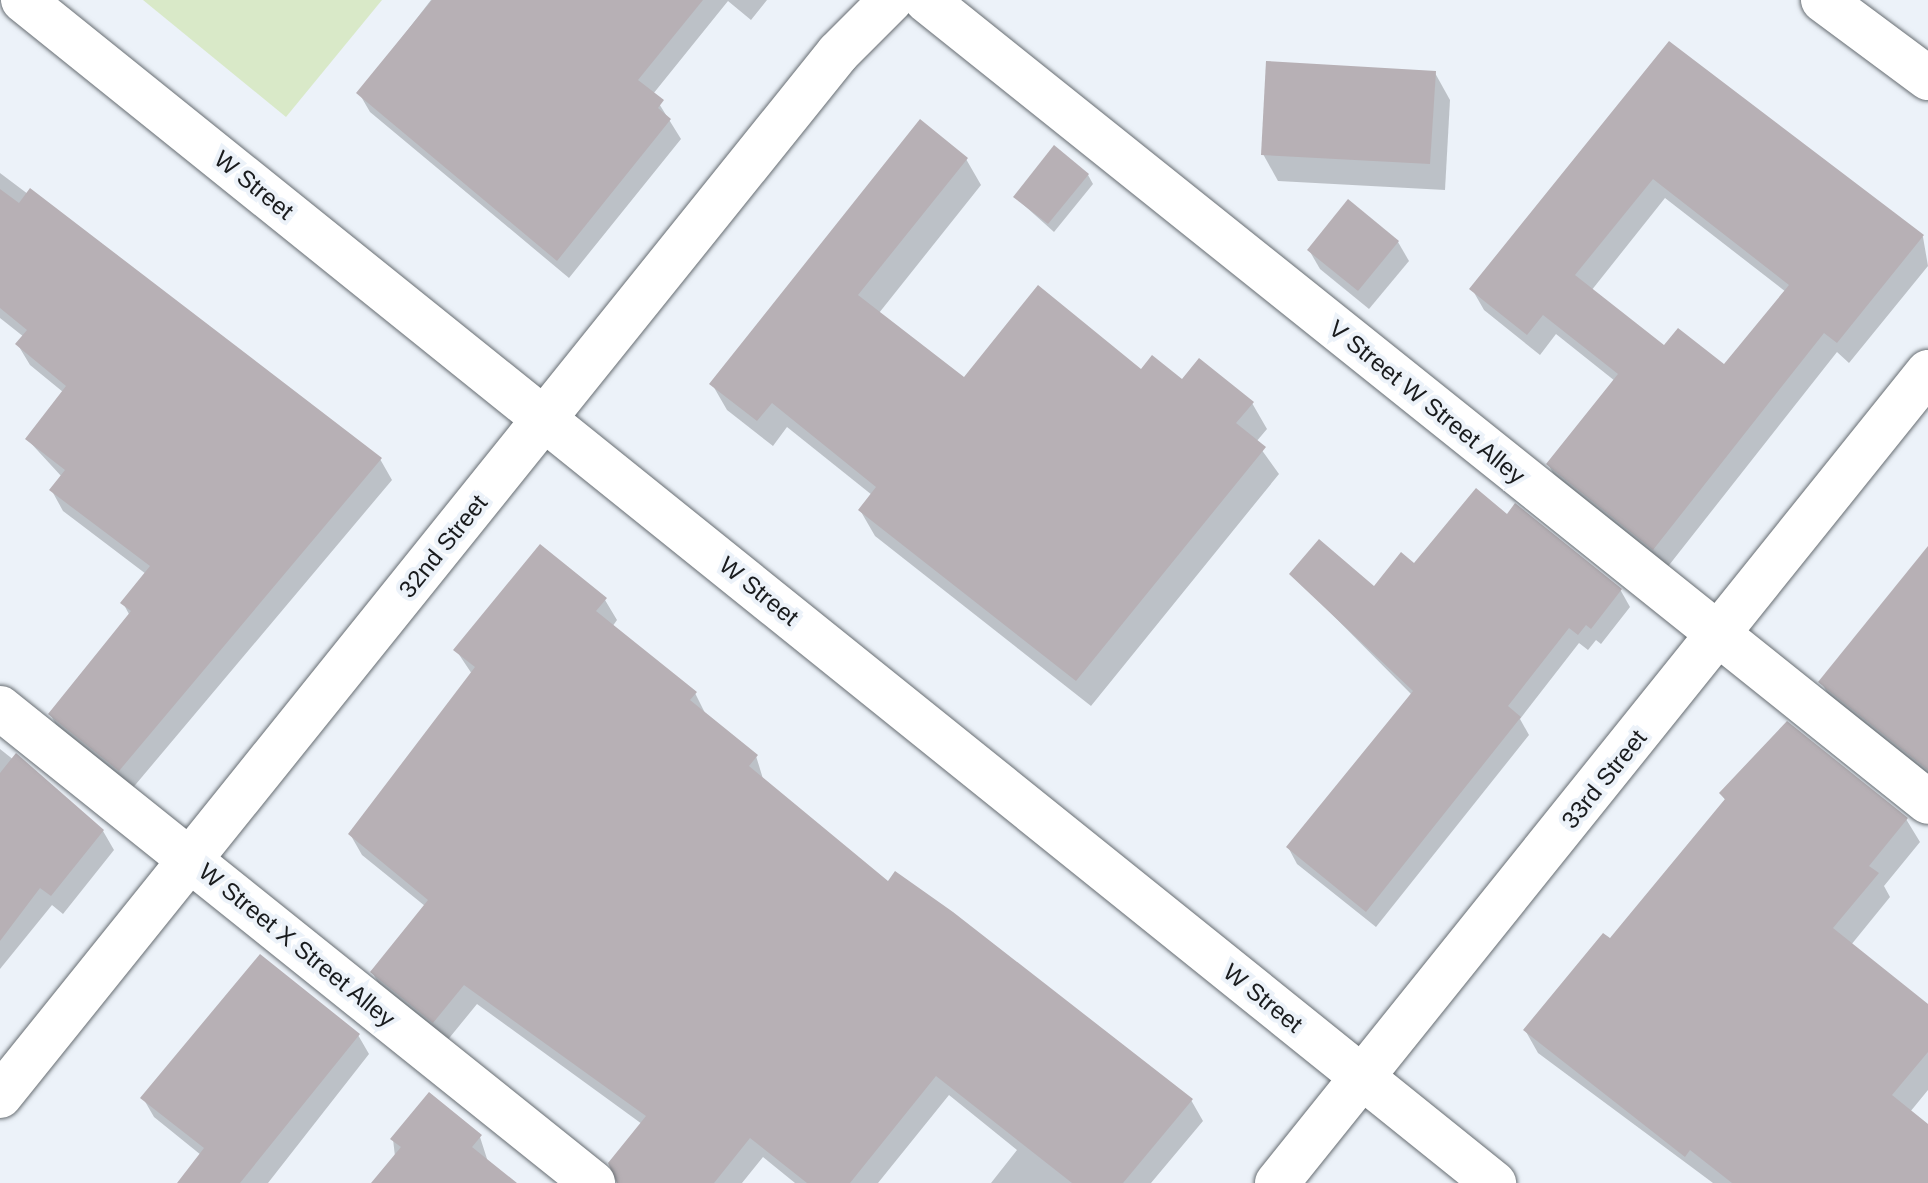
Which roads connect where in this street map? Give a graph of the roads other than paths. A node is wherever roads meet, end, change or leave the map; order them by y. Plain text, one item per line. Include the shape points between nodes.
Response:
1 (23, 0) edge
2 (891, 0) edge
3 (926, 0) edge
4 (1823, 0) edge
5 (1928, 78) edge
6 (1928, 372) edge
7 (547, 419) junction
8 (1719, 636) junction
9 (0, 708) edge
10 (1928, 802) edge
11 (189, 859) junction
12 (1364, 1077) junction
13 (0, 1096) edge
14 (593, 1183) edge
15 (1277, 1183) edge
16 (1494, 1183) edge

1 - 7 street, W Street
2 - 7 street, 32nd Street via 838,53
3 - 8 street, V Street W Street Alley
4 - 5 street
6 - 8 street, 33rd Street
7 - 11 street, 32nd Street
7 - 12 street, W Street
8 - 10 street, V Street W Street Alley
8 - 12 street, 33rd Street
9 - 11 street, W Street X Street Alley
11 - 13 street, 32nd Street
11 - 14 street, W Street X Street Alley
12 - 15 street, 33rd Street
12 - 16 street, W Street

